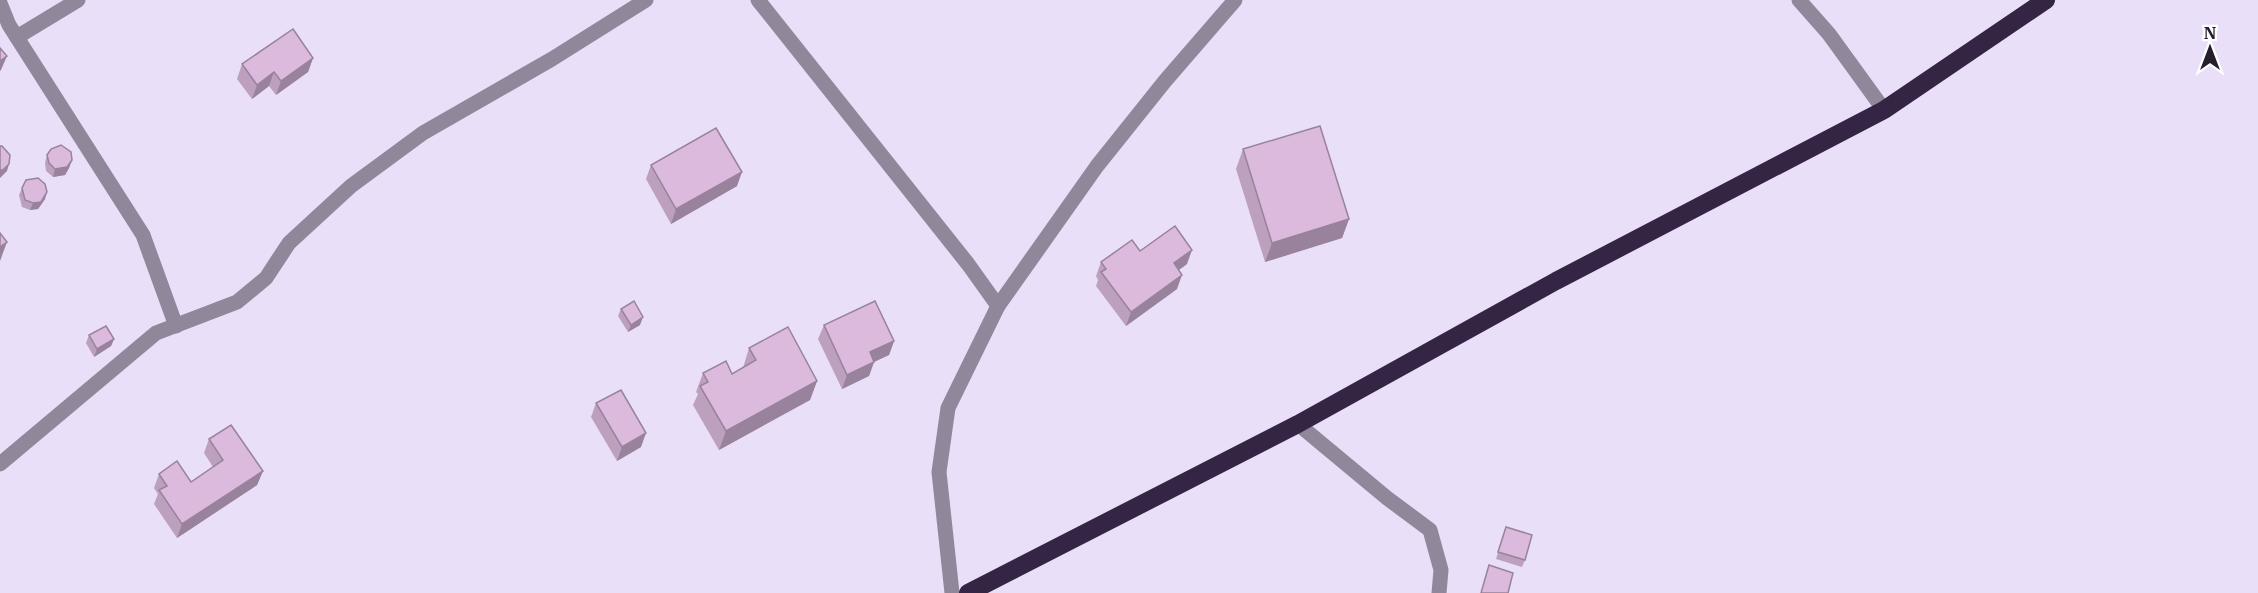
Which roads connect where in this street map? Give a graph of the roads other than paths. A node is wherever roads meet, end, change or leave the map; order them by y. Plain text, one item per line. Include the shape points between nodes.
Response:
1 (78, 0) edge
2 (646, 0) edge
3 (758, 0) edge
4 (1235, 0) edge
5 (1799, 0) edge
6 (2046, 0) edge
7 (0, 3) edge
8 (17, 37) junction
9 (1884, 110) junction
10 (998, 306) junction
11 (176, 326) junction
12 (1298, 424) junction
13 (0, 464) edge
14 (952, 593) edge
15 (968, 593) edge
16 (1439, 593) edge

1 - 8 street
2 - 11 street via 423,133 351,186 289,243 266,278 237,302
3 - 10 street
4 - 10 street via 1096,166
5 - 9 street
6 - 9 highway
7 - 8 street
8 - 11 street via 143,235
9 - 12 highway via 1556,281
10 - 14 street via 948,408 939,472
11 - 13 street via 156,333
12 - 15 highway
12 - 16 street via 1430,530 1442,570

